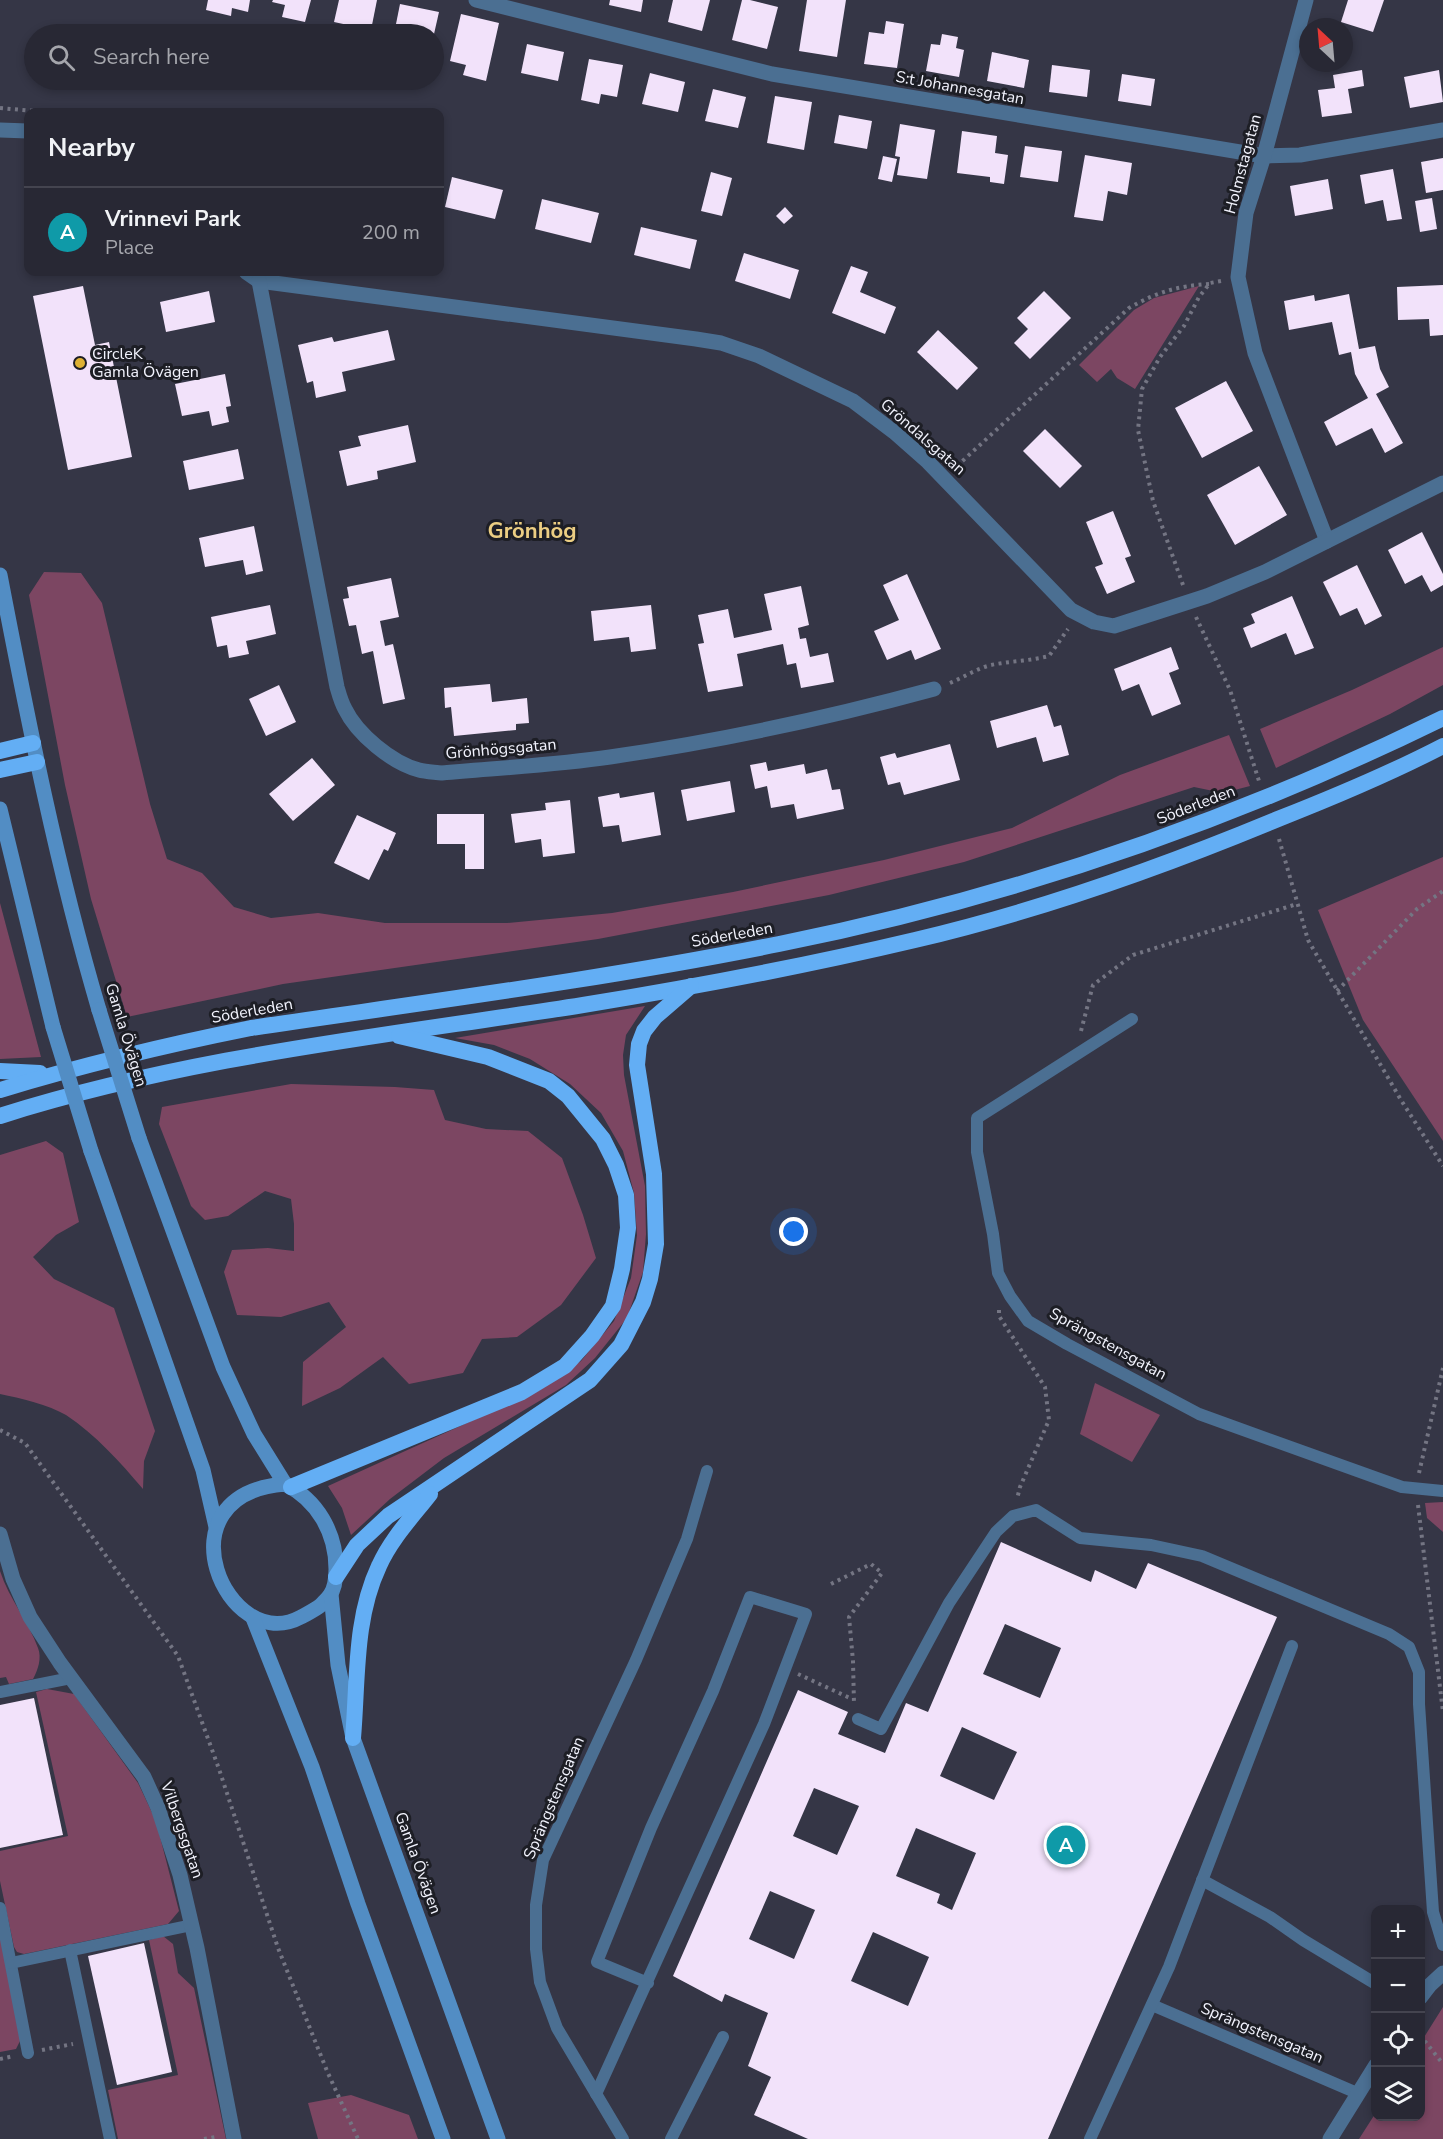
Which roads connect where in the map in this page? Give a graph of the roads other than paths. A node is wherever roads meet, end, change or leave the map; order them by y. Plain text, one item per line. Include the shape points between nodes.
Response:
1 (476, 0) edge
2 (1306, 0) edge
3 (0, 130) edge
4 (1443, 130) edge
5 (24, 131) edge
6 (1264, 156) junction
7 (253, 276) edge
8 (1443, 483) edge
9 (1327, 541) junction
10 (0, 575) edge
11 (934, 689) road end
12 (1443, 718) edge
13 (33, 743) junction
14 (1443, 746) edge
15 (0, 751) edge
16 (37, 762) junction
17 (0, 770) edge
18 (0, 809) edge
19 (691, 986) junction
20 (1132, 1019) dead end
21 (390, 1034) junction
22 (0, 1071) edge
23 (53, 1074) junction
24 (0, 1090) edge
25 (0, 1116) edge
26 (707, 1471) dead end
27 (441, 1480) junction
28 (288, 1486) junction
29 (1443, 1491) edge
30 (216, 1527) junction
31 (0, 1534) edge
32 (336, 1577) junction
33 (331, 1594) junction
34 (253, 1618) junction
35 (1292, 1646) dead end
36 (71, 1678) junction
37 (0, 1692) edge
38 (858, 1719) road end
39 (353, 1738) junction
40 (1202, 1880) junction
41 (0, 1908) edge
42 (192, 1924) junction
43 (1443, 1945) edge
44 (70, 1950) junction
45 (10, 1963) junction
46 (1443, 1973) edge
47 (1371, 1981) edge
48 (648, 1983) junction
49 (1425, 1992) edge
50 (1152, 2005) junction
51 (723, 2037) dead end
52 (28, 2053) dead end
53 (1375, 2067) edge
54 (1357, 2093) junction
55 (596, 2094) junction
56 (110, 2139) edge
57 (234, 2139) edge
58 (443, 2139) edge
59 (498, 2139) edge
60 (623, 2139) edge
61 (671, 2139) edge
62 (1090, 2139) edge
63 (1330, 2139) edge

1 - 6 street, S:t Johannesgatan via 772,74
2 - 6 street, Holmstagatan
3 - 5 street
4 - 6 street, S:t Johannesgatan via 1300,155
6 - 9 street, Holmstagatan via 1246,213 1238,277 1255,353
7 - 9 street, Gröndalsgatan via 684,337 759,356 853,401 894,432 944,478 1071,610 1094,622 1114,626 1190,602 1265,572
7 - 11 street, Grönhögsgatan via 271,336 337,687 345,709 360,731 400,762 442,773 608,758 778,728
8 - 9 street, Gröndalsgatan
10 - 13 main road, Gamla Övägen
12 - 23 highway, Söderleden via 1337,768 1176,833 1038,879 896,918 636,970 251,1028
13 - 15 highway
13 - 16 main road, Gamla Övägen
14 - 19 highway via 1357,787 1193,855 1051,902 918,940
16 - 17 highway
16 - 28 main road, Gamla Övägen, bridge via 82,951 139,1138 223,1367 254,1434
18 - 30 main road, bridge via 53,1027 91,1151 196,1448
19 - 21 highway
19 - 27 highway via 656,1017 639,1044 637,1065 656,1212 656,1244 643,1302 621,1345 590,1380
20 - 29 lane, Sprängstensgatan via 977,1118 976,1152 998,1273 1010,1296 1028,1321 1199,1414 1402,1487
21 - 25 highway via 180,1068
21 - 28 highway via 488,1057 549,1082 568,1096 603,1139 626,1195 628,1228 622,1269 613,1306 565,1366 522,1392
22 - 23 highway
23 - 24 highway, Söderleden
26 - 55 lane, Sprängstensgatan via 687,1539 543,1860 536,1905 540,1982 557,2028
27 - 32 highway via 388,1516 357,1545
27 - 39 highway via 398,1533 379,1566 358,1646
28 - 30 main road via 267,1486 247,1493 229,1505
28 - 32 main road via 303,1494 319,1512 332,1537
30 - 34 main road via 212,1546 222,1584
31 - 36 street, Vilbergsgatan via 13,1579 30,1617
32 - 33 main road
33 - 34 main road via 317,1608 294,1621 274,1624
33 - 39 main road, Gamla Övägen via 338,1665
34 - 58 main road via 312,1767
35 - 40 lane
36 - 37 lane
36 - 42 street, Vilbergsgatan via 144,1777 180,1875
38 - 43 lane via 881,1728 949,1604 996,1532 1013,1516 1036,1510 1080,1538 1151,1545 1202,1556 1389,1634 1409,1647 1419,1672 1433,1912
39 - 59 main road, Gamla Övägen
40 - 47 lane via 1270,1917
40 - 50 lane
41 - 45 lane
42 - 44 lane
42 - 57 street, Vilbergsgatan
44 - 45 lane
44 - 56 lane
45 - 52 lane
46 - 49 street
48 - 48 lane via 597,1962 651,1828 713,1691 750,1597 806,1614 764,1724
48 - 55 lane
50 - 54 lane, Sprängstensgatan
50 - 62 lane
51 - 61 lane
53 - 54 street
54 - 63 street
55 - 60 lane, Sprängstensgatan

